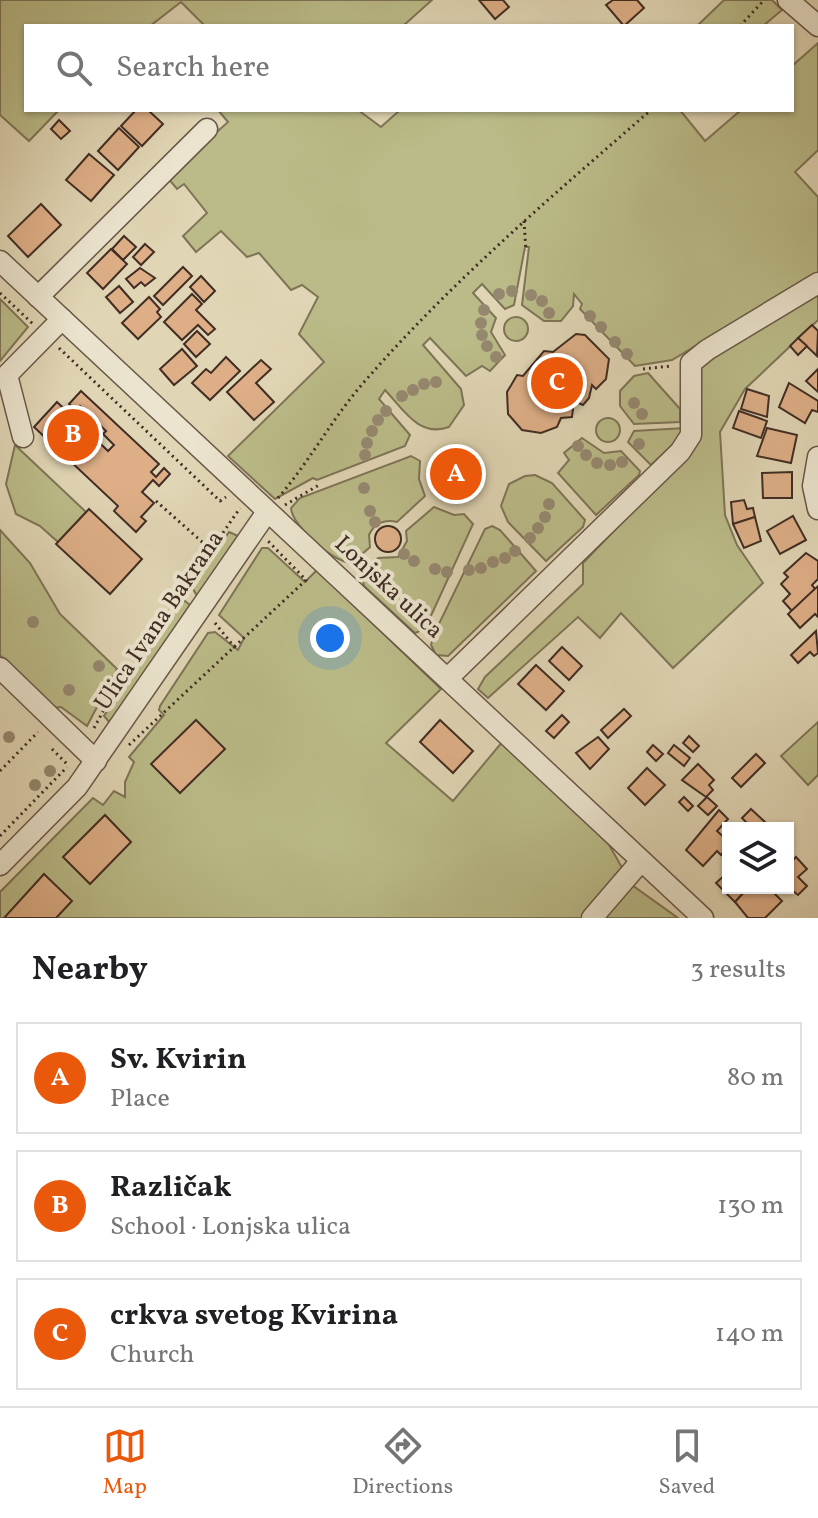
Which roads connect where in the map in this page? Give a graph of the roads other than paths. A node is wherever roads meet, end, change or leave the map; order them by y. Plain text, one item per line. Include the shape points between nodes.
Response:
1 (788, 0) edge
2 (818, 26) edge
3 (207, 129) dead end
4 (0, 261) edge
5 (818, 283) edge
6 (38, 297) junction
7 (62, 319) junction
8 (23, 437) dead end
9 (818, 457) edge
10 (818, 509) edge
11 (270, 515) junction
12 (0, 668) edge
13 (448, 678) junction
14 (96, 761) junction
15 (641, 861) junction
16 (0, 865) edge
17 (592, 918) edge
18 (703, 918) edge

1 - 2 street
3 - 6 street
4 - 6 street, Lonjska ulica
5 - 13 street via 691,363 691,435 680,452
6 - 7 street, Lonjska ulica
7 - 8 street via 7,375
7 - 11 street, Lonjska ulica
9 - 10 street via 813,486
11 - 13 street, Lonjska ulica
11 - 14 street, Ulica Ivana Bakrana
12 - 14 street
13 - 15 street, Lonjska ulica
14 - 16 street, Ulica Ivana Bakrana
15 - 17 street
15 - 18 street, Lonjska ulica

